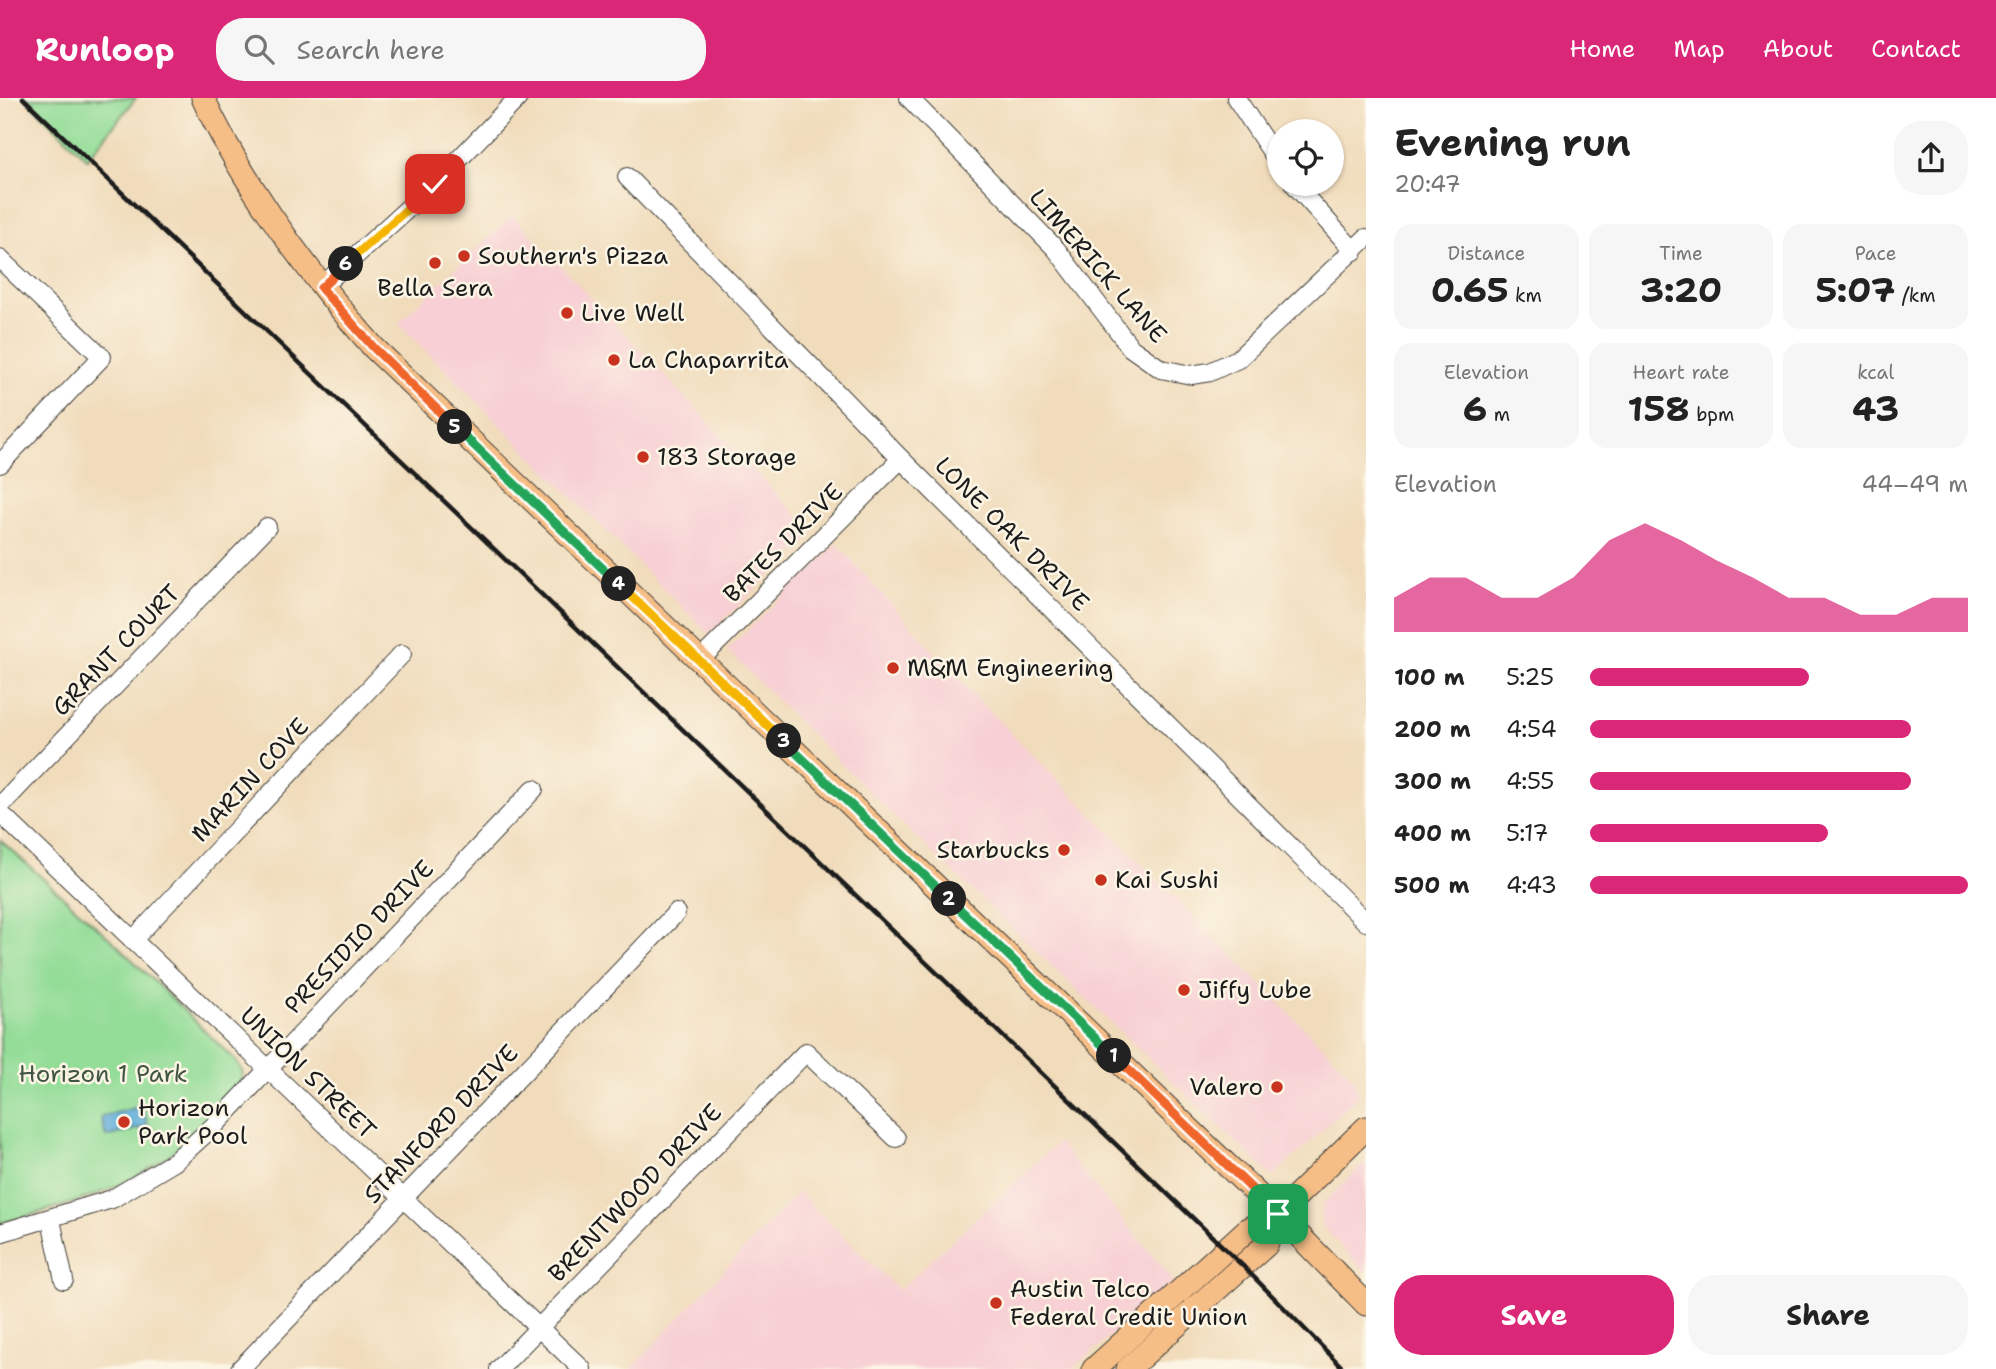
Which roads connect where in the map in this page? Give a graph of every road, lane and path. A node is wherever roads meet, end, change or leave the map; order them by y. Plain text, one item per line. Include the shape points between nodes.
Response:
1 (203, 98) edge
2 (518, 98) edge
3 (909, 98) edge
4 (1236, 98) edge
5 (1267, 145) edge
6 (627, 177) dead end
7 (1307, 196) edge
8 (1360, 244) edge
9 (0, 259) edge
10 (321, 288) junction
11 (901, 459) junction
12 (0, 464) edge
13 (267, 527) dead end
14 (402, 653) dead end
15 (699, 661) junction
16 (534, 789) dead end
17 (0, 806) edge
18 (0, 813) edge
19 (676, 913) dead end
20 (1366, 922) edge
21 (133, 940) junction
22 (268, 1069) junction
23 (1366, 1128) edge
24 (895, 1138) dead end
25 (404, 1199) junction
26 (1278, 1214) junction
27 (51, 1220) junction
28 (0, 1233) edge
29 (64, 1280) dead end
30 (1366, 1304) edge
31 (538, 1328) junction
32 (240, 1369) edge
33 (499, 1369) edge
34 (582, 1369) edge
35 (1094, 1369) edge
36 (1128, 1369) edge

1 - 10 main road via 271,218
2 - 10 street via 435,184
3 - 8 street, LIMERICK LANE via 1056,249 1131,348 1161,369 1192,375 1238,359
4 - 5 street
6 - 11 street, LONE OAK DRIVE
7 - 8 street
9 - 12 street via 102,356
10 - 15 main road via 374,348
11 - 15 street, BATES DRIVE
11 - 20 street, LONE OAK DRIVE
13 - 17 street, GRANT COURT
14 - 21 street, MARIN COVE
15 - 26 main road
16 - 22 street, PRESIDIO DRIVE
18 - 21 street, UNION STREET
19 - 25 street, STANFORD DRIVE
21 - 22 street, UNION STREET
22 - 25 street, UNION STREET
22 - 27 street, PRESIDIO DRIVE via 174,1162 112,1199
23 - 26 main road
24 - 31 street, BRENTWOOD DRIVE via 806,1052
25 - 31 street, UNION STREET
25 - 32 street, STANFORD DRIVE
26 - 30 main road
26 - 35 main road via 1248,1229
26 - 36 main road via 1266,1245
27 - 28 street, PRESIDIO DRIVE
27 - 29 street
31 - 33 street, BRENTWOOD DRIVE
31 - 34 street, UNION STREET

